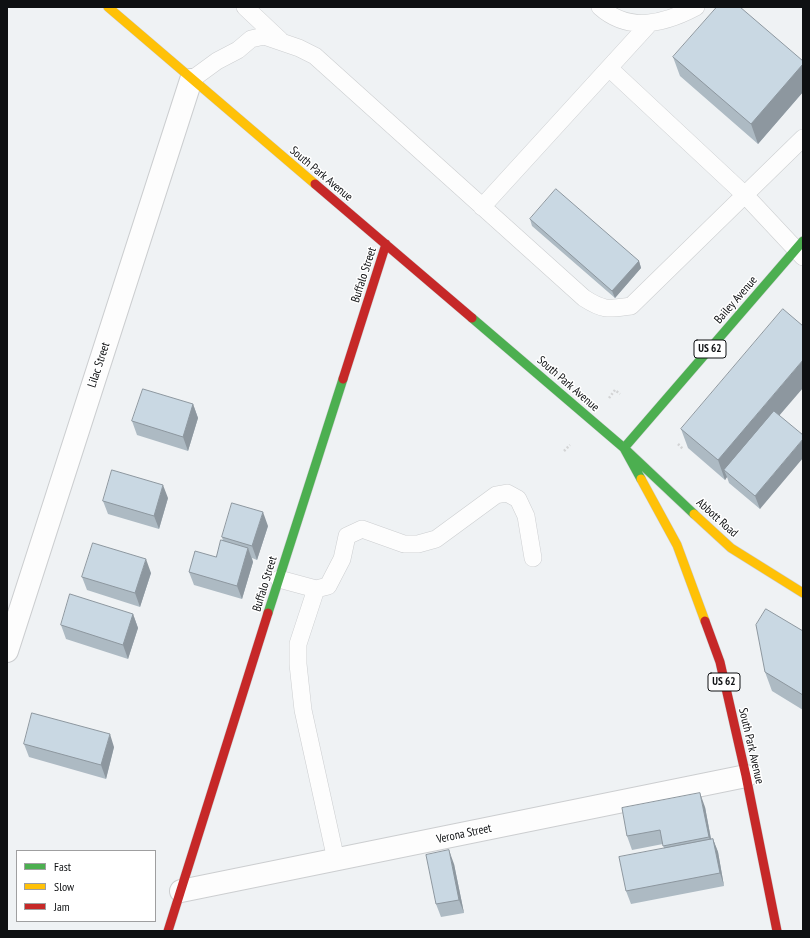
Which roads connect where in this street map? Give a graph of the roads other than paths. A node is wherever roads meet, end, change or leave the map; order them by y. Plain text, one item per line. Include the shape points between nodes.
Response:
1 (108, 7) edge
2 (245, 7) edge
3 (600, 7) edge
4 (696, 7) edge
5 (649, 24) junction
6 (281, 41) junction
7 (609, 68) junction
8 (192, 80) junction
9 (803, 138) edge
10 (745, 195) junction
11 (482, 207) junction
12 (386, 244) junction
13 (801, 249) edge
14 (624, 448) junction
15 (533, 558) dead end
16 (279, 579) junction
17 (316, 589) junction
18 (803, 593) edge
19 (7, 651) edge
20 (746, 776) junction
21 (336, 860) junction
22 (181, 891) junction
23 (168, 931) edge
24 (777, 931) edge

1 - 8 street, South Park Avenue
2 - 6 lane
3 - 5 lane via 608,14 629,23
4 - 5 lane via 673,18
5 - 7 lane
6 - 8 lane via 264,36 251,39
6 - 11 lane via 315,56
7 - 10 lane
7 - 11 lane
8 - 12 street, South Park Avenue
8 - 19 street, Lilac Street
9 - 10 lane
10 - 11 lane via 631,306 614,309 605,309 584,298
10 - 13 lane
12 - 14 street, South Park Avenue
12 - 16 street, Buffalo Street
13 - 14 street, Bailey Avenue / US 62
14 - 18 street, Abbott Road via 731,548
14 - 20 street, South Park Avenue / US 62 via 677,545 720,662
15 - 17 lane via 526,516 518,499 507,493 496,495 436,539 418,544 404,544 362,529 347,536 342,559 328,586
16 - 17 lane
16 - 22 street, Buffalo Street
17 - 21 lane via 298,644 298,664 303,710
20 - 21 street, Verona Street
20 - 24 street, South Park Avenue / US 62
21 - 22 street, Verona Street
22 - 23 street, Buffalo Street

